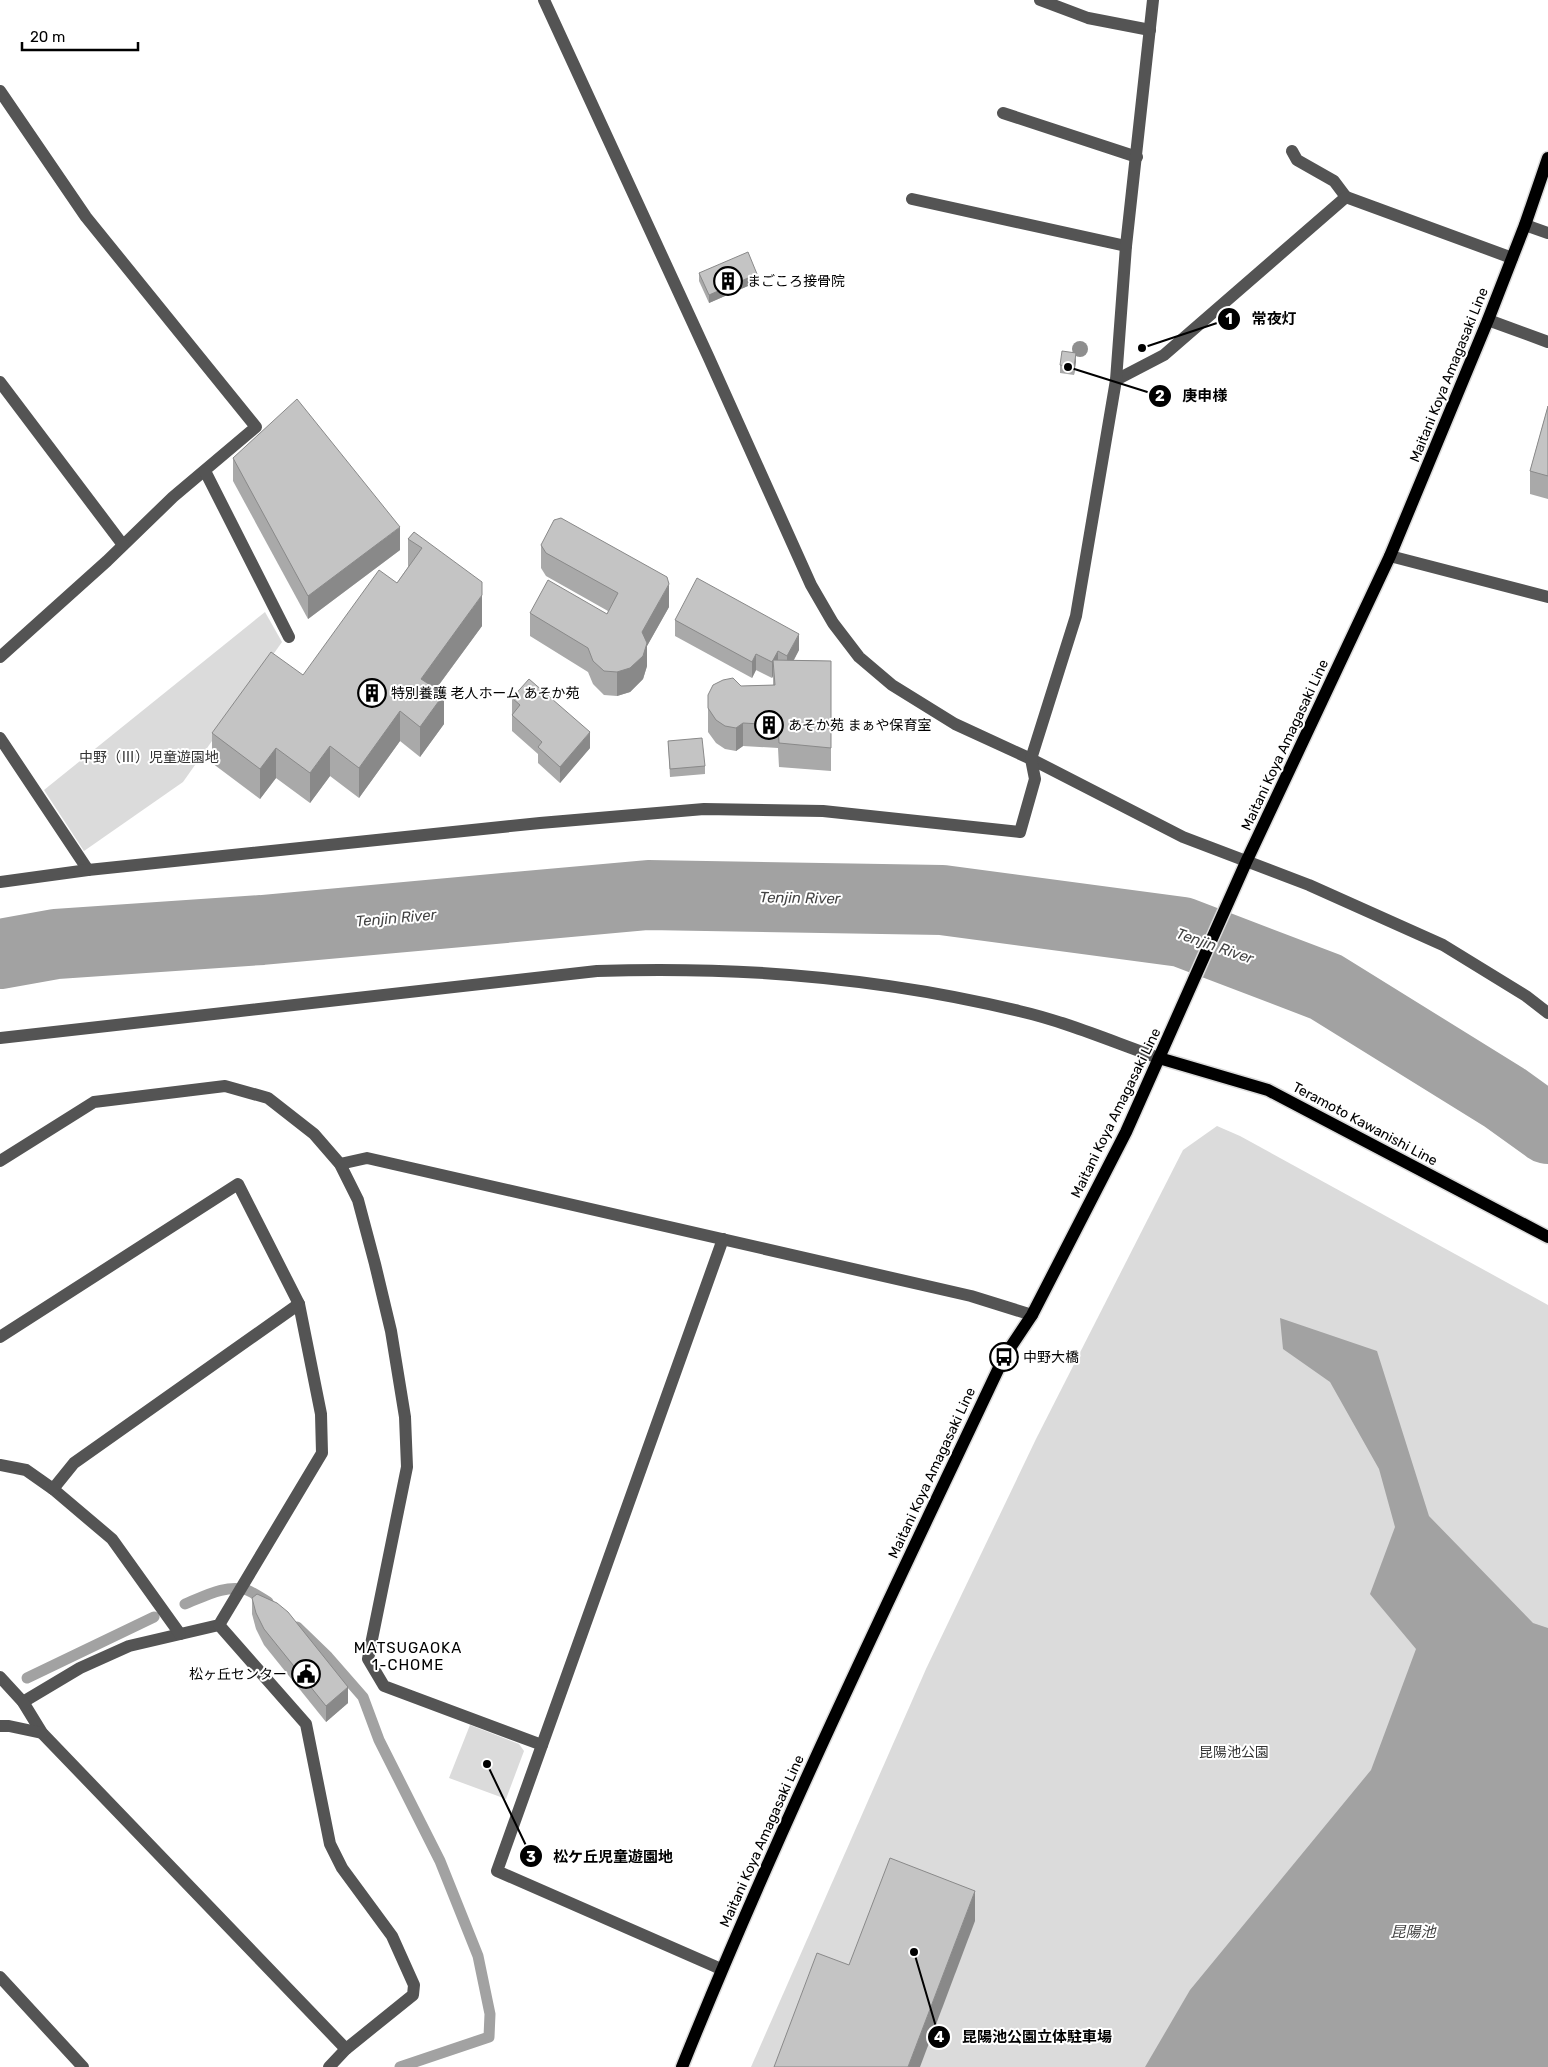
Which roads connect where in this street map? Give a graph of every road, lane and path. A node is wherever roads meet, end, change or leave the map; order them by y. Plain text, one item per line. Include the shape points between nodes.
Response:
1 (544, 0) edge
2 (1040, 0) edge
3 (1153, 0) edge
4 (1150, 30) junction
5 (0, 91) edge
6 (1003, 113) dead end
7 (1292, 151) dead end
8 (1137, 157) junction
9 (1548, 158) edge
10 (1346, 197) junction
11 (912, 199) dead end
12 (1525, 225) junction
13 (1548, 233) edge
14 (1126, 246) junction
15 (1512, 258) junction
16 (1488, 320) junction
17 (1548, 342) edge
18 (1116, 380) junction
19 (0, 382) edge
20 (205, 470) junction
21 (123, 545) junction
22 (1390, 556) junction
23 (1548, 597) edge
24 (289, 637) dead end
25 (0, 657) edge
26 (0, 738) edge
27 (1031, 759) junction
28 (1247, 860) junction
29 (88, 870) junction
30 (0, 882) edge
31 (1548, 1013) edge
32 (0, 1038) edge
33 (1159, 1058) junction
34 (0, 1161) edge
35 (340, 1164) junction
36 (1548, 1237) edge
37 (723, 1238) junction
38 (299, 1304) junction
39 (1032, 1315) junction
40 (0, 1337) edge
41 (0, 1465) edge
42 (53, 1489) junction
43 (219, 1624) junction
44 (180, 1634) junction
45 (0, 1677) edge
46 (23, 1702) junction
47 (0, 1726) edge
48 (42, 1733) junction
49 (542, 1745) junction
50 (721, 1969) junction
51 (0, 1977) edge
52 (346, 2049) junction
53 (83, 2067) edge
54 (329, 2067) edge
55 (682, 2067) edge

1 - 27 street via 812,585 833,623 859,657 892,685 955,724
2 - 4 street via 1088,18
3 - 4 street
4 - 8 street
5 - 20 street via 86,217 256,427
6 - 8 street
7 - 10 street via 1298,160 1334,181
8 - 14 street
9 - 12 main road, Maitani Koya Amagasaki Line
10 - 15 street
10 - 18 street via 1164,355
11 - 14 street
12 - 13 street
12 - 15 main road, Maitani Koya Amagasaki Line
14 - 18 street
15 - 16 main road, Maitani Koya Amagasaki Line
16 - 17 street
16 - 22 main road, Maitani Koya Amagasaki Line
18 - 27 street via 1076,616
19 - 21 street
20 - 21 street
20 - 24 street
21 - 25 street
22 - 23 street
22 - 28 main road, Maitani Koya Amagasaki Line
26 - 29 street
27 - 28 street via 1183,836
27 - 29 street via 1035,779 1020,832 823,811 704,809
28 - 31 street via 1444,945
28 - 33 main road, Maitani Koya Amagasaki Line
29 - 30 street
32 - 33 street via 597,971 670,969 791,975 953,998 1062,1023
33 - 36 main road, Teramoto Kawanishi Line via 1268,1090
33 - 39 main road, Maitani Koya Amagasaki Line via 1126,1132
34 - 35 street via 94,1102 225,1086 268,1098 314,1134
35 - 37 street via 367,1158
35 - 49 street via 358,1200 391,1330 405,1417 408,1467 368,1659 384,1686
37 - 39 street via 971,1296
37 - 49 street
38 - 40 street via 238,1184
38 - 42 street via 74,1464
38 - 43 street via 321,1414 322,1453
39 - 50 main road, Maitani Koya Amagasaki Line via 1004,1357 848,1686
41 - 42 street via 26,1470
42 - 44 street via 131,1556
43 - 44 street
43 - 52 street via 306,1724 330,1844 342,1868 392,1936 414,1985 413,1995
44 - 46 street via 121,1650 80,1668
45 - 46 street
46 - 48 street
47 - 48 street
48 - 52 street
49 - 50 street via 497,1871
50 - 55 main road, Maitani Koya Amagasaki Line
51 - 53 street
52 - 54 street

